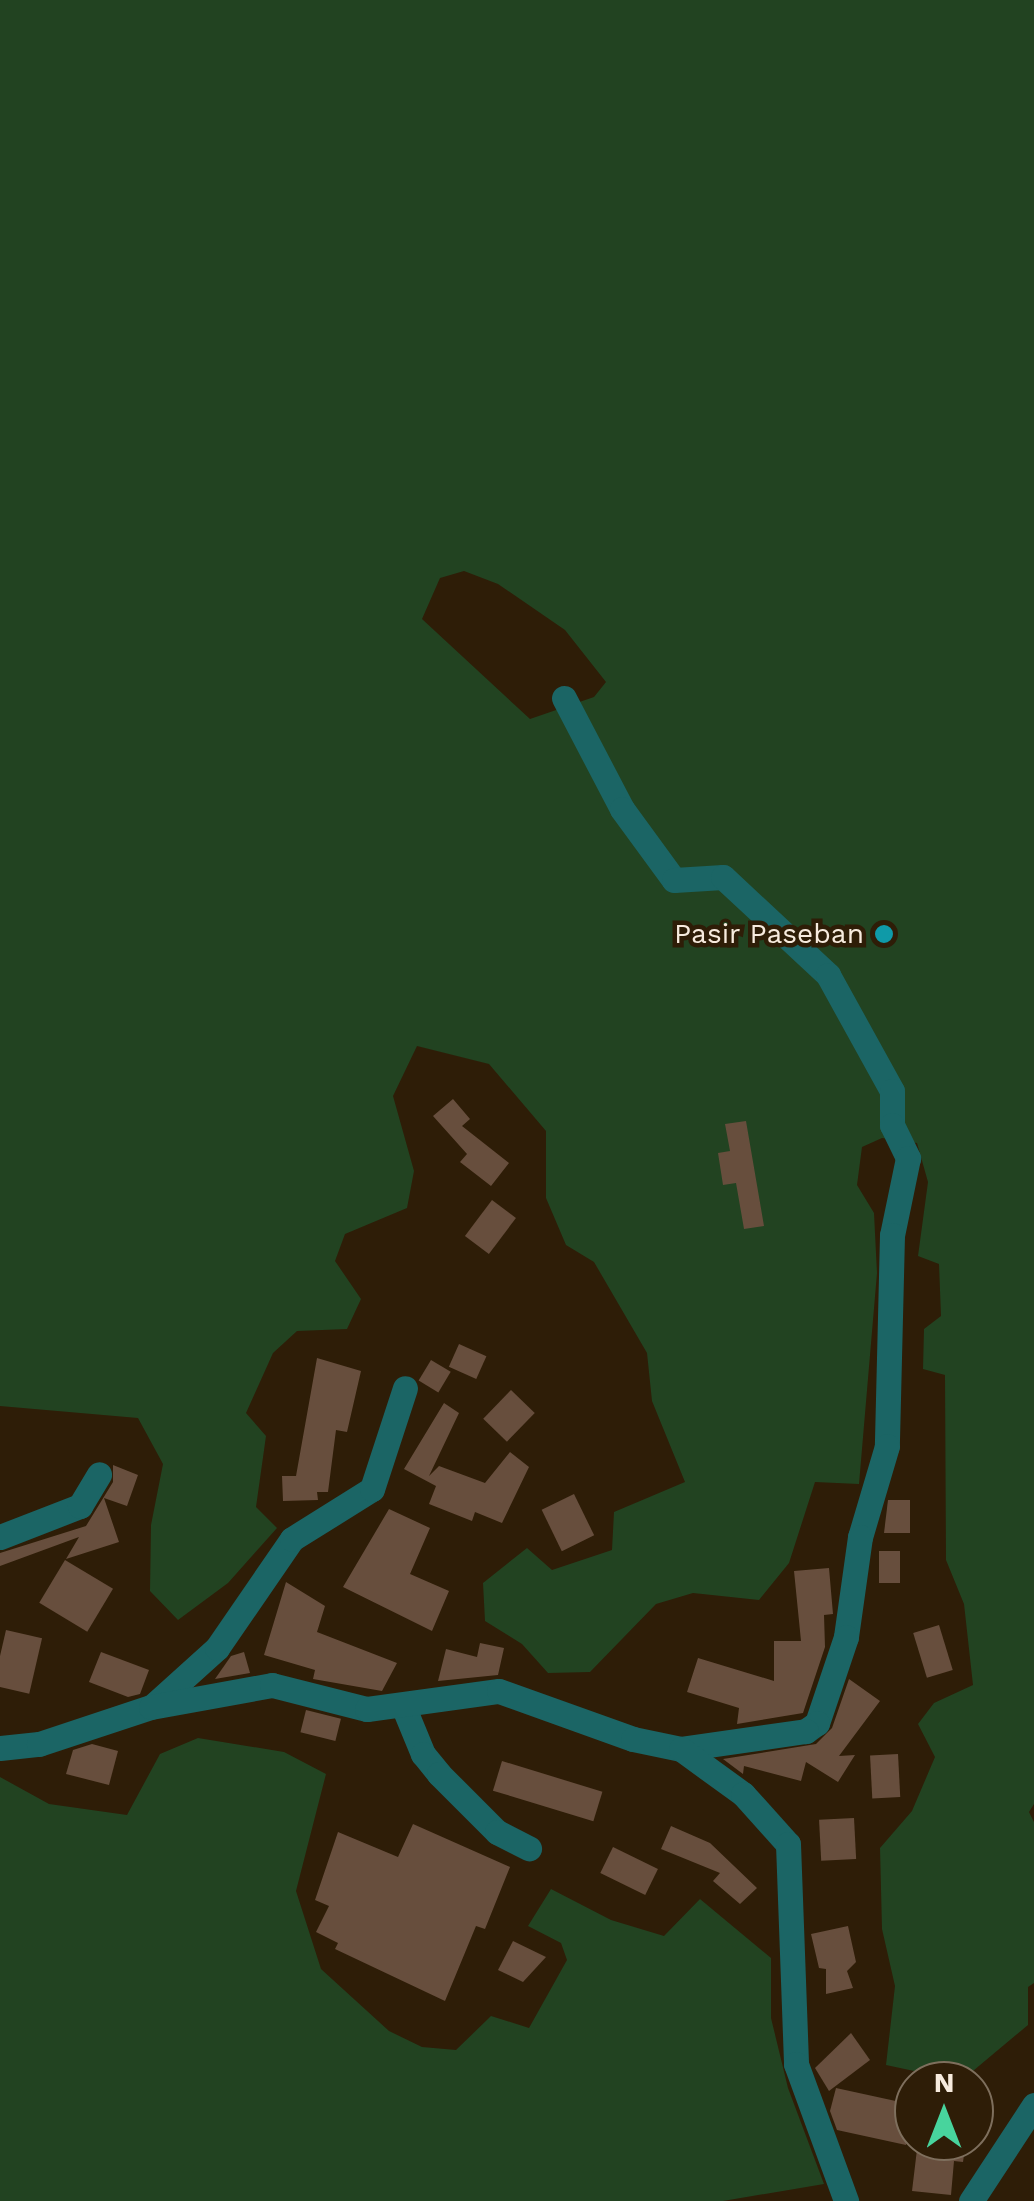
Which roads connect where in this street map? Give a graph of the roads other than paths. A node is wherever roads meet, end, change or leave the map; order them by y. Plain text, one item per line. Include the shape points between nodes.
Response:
1 (564, 698) dead end
2 (405, 1388) dead end
3 (99, 1474) dead end
4 (0, 1538) edge
5 (151, 1707) junction
6 (404, 1708) junction
7 (0, 1748) edge
8 (681, 1748) junction
9 (529, 1848) dead end
10 (1034, 2106) edge
11 (846, 2201) edge
12 (972, 2201) edge

1 - 8 street via 622,810 674,880 723,877 828,975 878,1058 892,1091 892,1125 908,1158 892,1235 887,1446 860,1536 846,1637 817,1723 806,1731
2 - 5 street via 372,1490 292,1538 217,1648
3 - 4 street via 80,1506
5 - 6 street via 272,1685 367,1709
5 - 7 street via 39,1744
6 - 8 street via 499,1691 633,1739
6 - 9 street via 439,1774 496,1832
8 - 11 street via 743,1794 788,1844 796,2064
10 - 12 street

